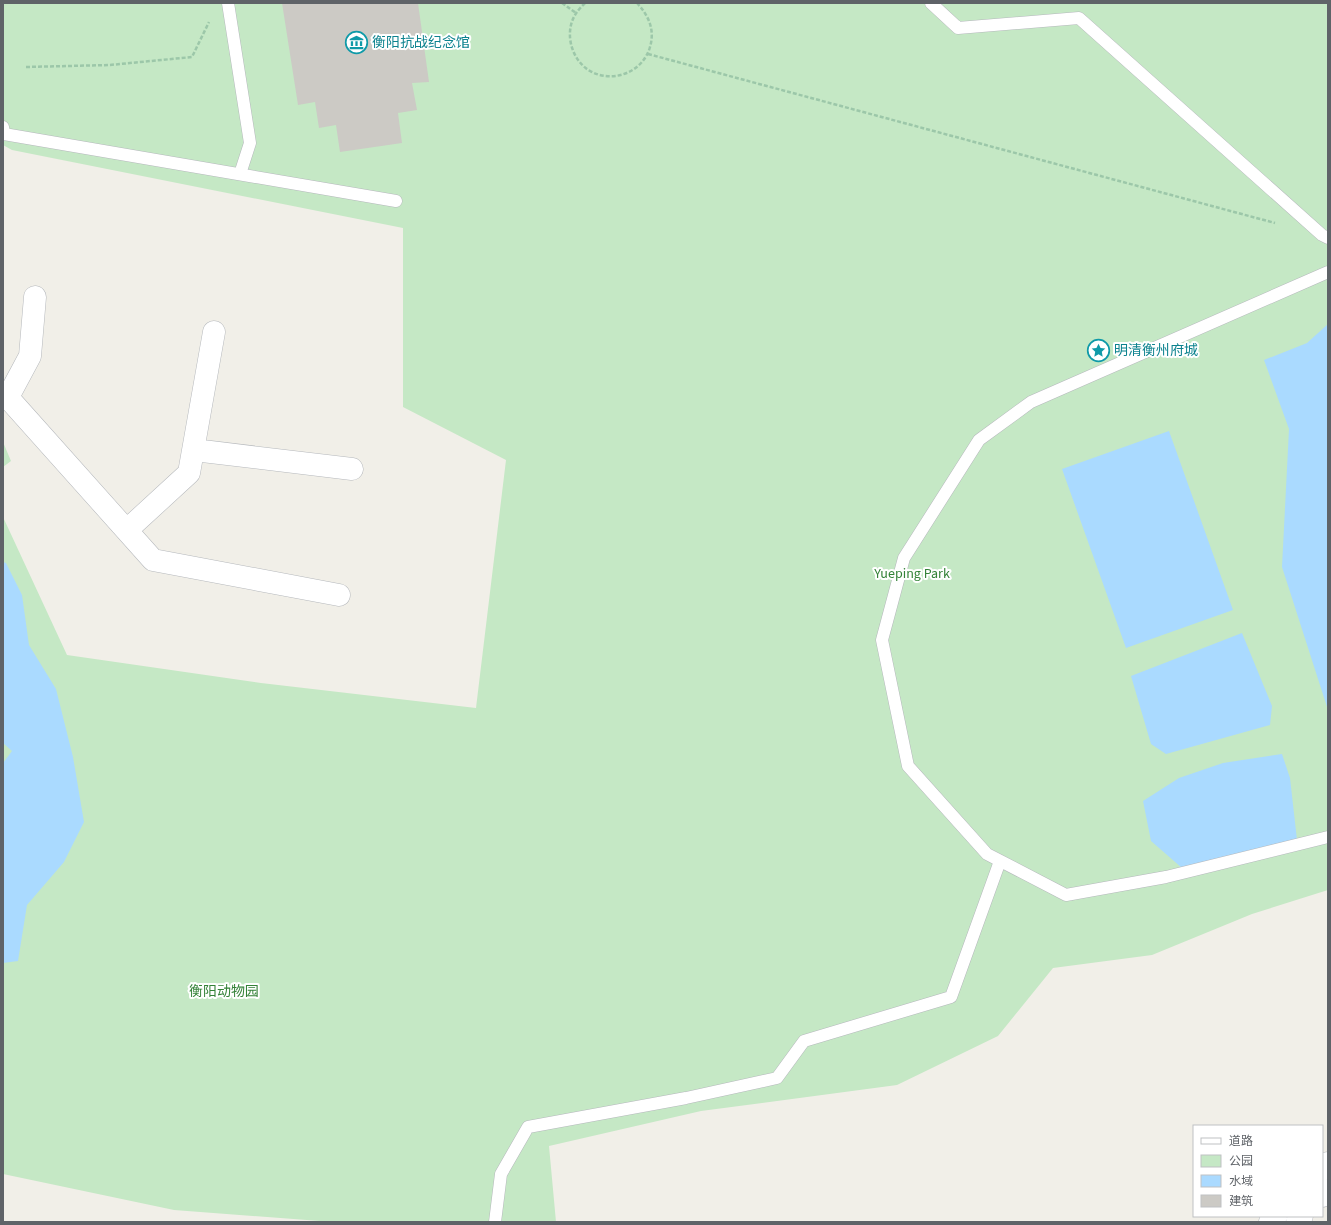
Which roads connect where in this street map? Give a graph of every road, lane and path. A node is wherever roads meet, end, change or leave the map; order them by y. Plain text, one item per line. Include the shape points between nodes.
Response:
1 (228, 3) edge
2 (562, 3) edge
3 (585, 3) edge
4 (637, 3) edge
5 (931, 3) edge
6 (576, 13) junction
7 (212, 16) dead end
8 (648, 54) junction
9 (26, 66) dead end
10 (3, 127) edge
11 (240, 174) junction
12 (396, 201) dead end
13 (1276, 223) dead end
14 (1328, 238) edge
15 (1328, 272) edge
16 (35, 297) dead end
17 (214, 332) dead end
18 (6, 394) edge
19 (194, 450) junction
20 (352, 469) dead end
21 (127, 530) junction
22 (339, 595) dead end
23 (1328, 837) edge
24 (1000, 861) junction
25 (495, 1222) edge

1 - 11 lane via 250,143
2 - 6 path
3 - 6 path
4 - 8 path via 652,26
5 - 14 lane via 958,28 1079,18
6 - 8 path via 571,25 573,51 590,71 616,76 640,65
7 - 9 path via 192,57 110,65
8 - 13 path
10 - 11 lane via 4,134
11 - 12 lane
15 - 24 lane via 1031,402 979,440 904,558 882,640 908,766 987,854
16 - 18 street via 30,356
17 - 19 street
18 - 21 street
19 - 20 street
19 - 21 street via 189,474
21 - 22 street via 153,560
23 - 24 lane via 1166,877 1066,895
24 - 25 lane via 952,997 804,1041 777,1078 686,1098 528,1127 501,1174

